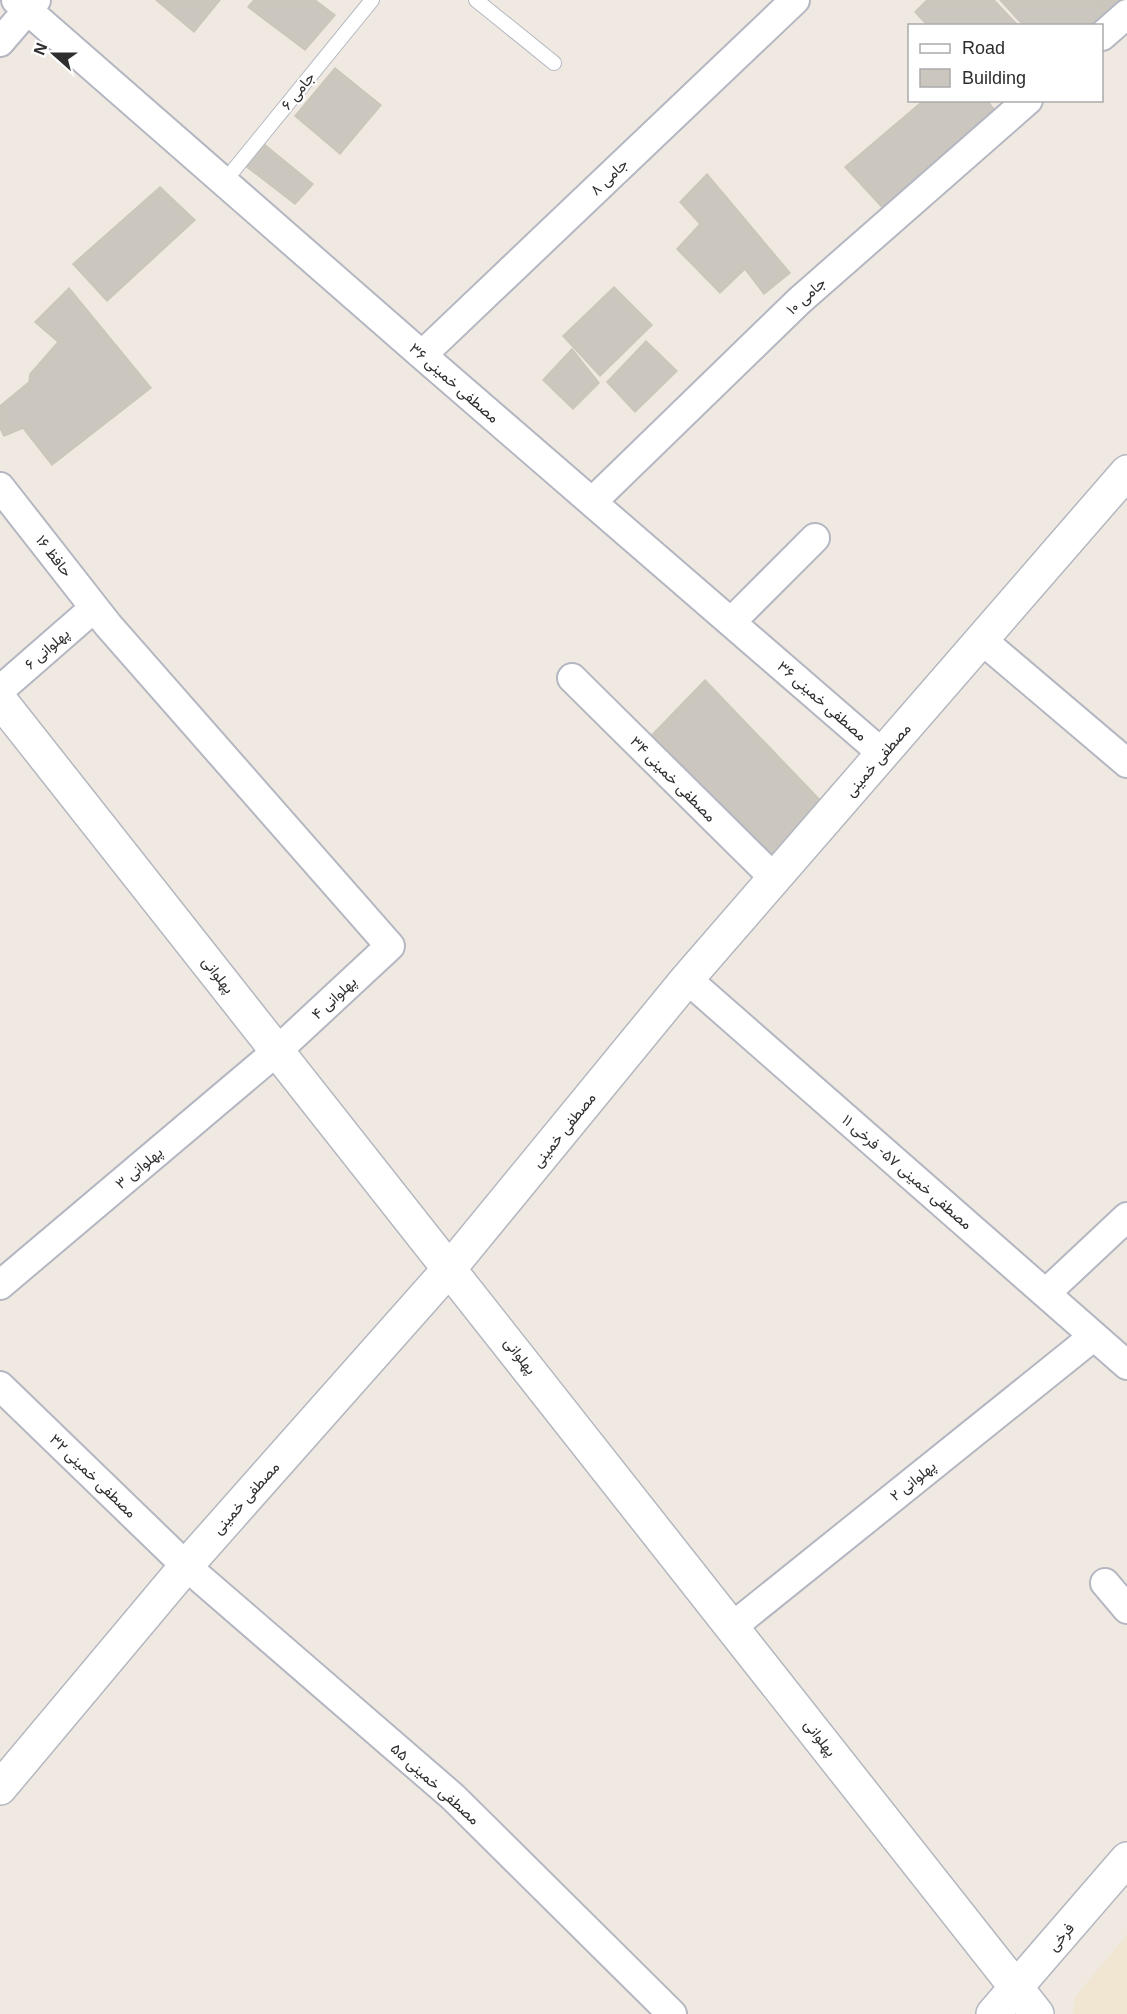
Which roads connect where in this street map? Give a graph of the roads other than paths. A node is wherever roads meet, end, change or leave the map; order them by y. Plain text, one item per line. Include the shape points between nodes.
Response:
1 (372, 0) edge
2 (476, 0) edge
3 (795, 0) edge
4 (26, 3) edge
5 (1127, 14) edge
6 (1103, 34) edge
7 (0, 42) edge
8 (554, 63) dead end
9 (1026, 102) edge
10 (224, 182) junction
11 (422, 355) junction
12 (1127, 471) edge
13 (0, 488) edge
14 (592, 502) junction
15 (815, 538) dead end
16 (101, 616) junction
17 (731, 622) junction
18 (982, 640) junction
19 (572, 678) dead end
20 (0, 690) edge
21 (0, 700) edge
22 (883, 754) junction
23 (1127, 763) edge
24 (774, 879) junction
25 (390, 946) joint
26 (687, 980) junction
27 (277, 1051) junction
28 (1127, 1217) edge
29 (450, 1268) junction
30 (0, 1285) edge
31 (1046, 1293) junction
32 (1094, 1336) junction
33 (1127, 1365) edge
34 (0, 1386) edge
35 (186, 1566) junction
36 (1105, 1584) dead end
37 (1127, 1609) edge
38 (732, 1627) junction
39 (0, 1788) edge
40 (1127, 1859) edge
41 (1017, 1988) junction
42 (672, 2014) edge
43 (993, 2014) edge
44 (1037, 2014) edge

1 - 10 lane, جامی ۶
2 - 8 lane
3 - 11 street, جامی ۸
4 - 7 street
4 - 10 street, مصطفی خمینی ۳۶
5 - 6 street
9 - 14 street, جامی ۱۰ via 799,301
10 - 11 street, مصطفی خمینی ۳۶
11 - 14 street, مصطفی خمینی ۳۶
12 - 18 street, مصطفی خمینی
13 - 16 street, حافظ ۱۶
14 - 17 street, مصطفی خمینی ۳۶
15 - 17 street
16 - 20 street, پهلوانی ۶
16 - 25 street, حافظ ۱۶
17 - 22 street, مصطفی خمینی ۳۶
18 - 22 street, مصطفی خمینی
18 - 23 street
19 - 24 street, مصطفی خمینی ۳۴
21 - 27 street, پهلوانی
22 - 24 street, مصطفی خمینی
24 - 26 street, مصطفی خمینی
25 - 27 street, پهلوانی ۴
26 - 29 street, مصطفی خمینی
26 - 31 street, مصطفی خمینی ۵۷- فرخی ۱۱
27 - 29 street, پهلوانی
27 - 30 street, پهلوانی ۳
28 - 31 street
29 - 35 street, مصطفی خمینی
29 - 38 street, پهلوانی
31 - 32 street, مصطفی خمینی ۵۷- فرخی ۱۱
32 - 33 street, مصطفی خمینی ۵۷- فرخی ۱۱
32 - 38 street, پهلوانی ۲
34 - 35 street, مصطفی خمینی ۳۲
35 - 39 street, مصطفی خمینی
35 - 42 street, مصطفی خمینی ۵۵ via 453,1797
36 - 37 street
38 - 41 street, پهلوانی
40 - 41 street, فرخی
41 - 43 street, فرخی
41 - 44 street, پهلوانی

